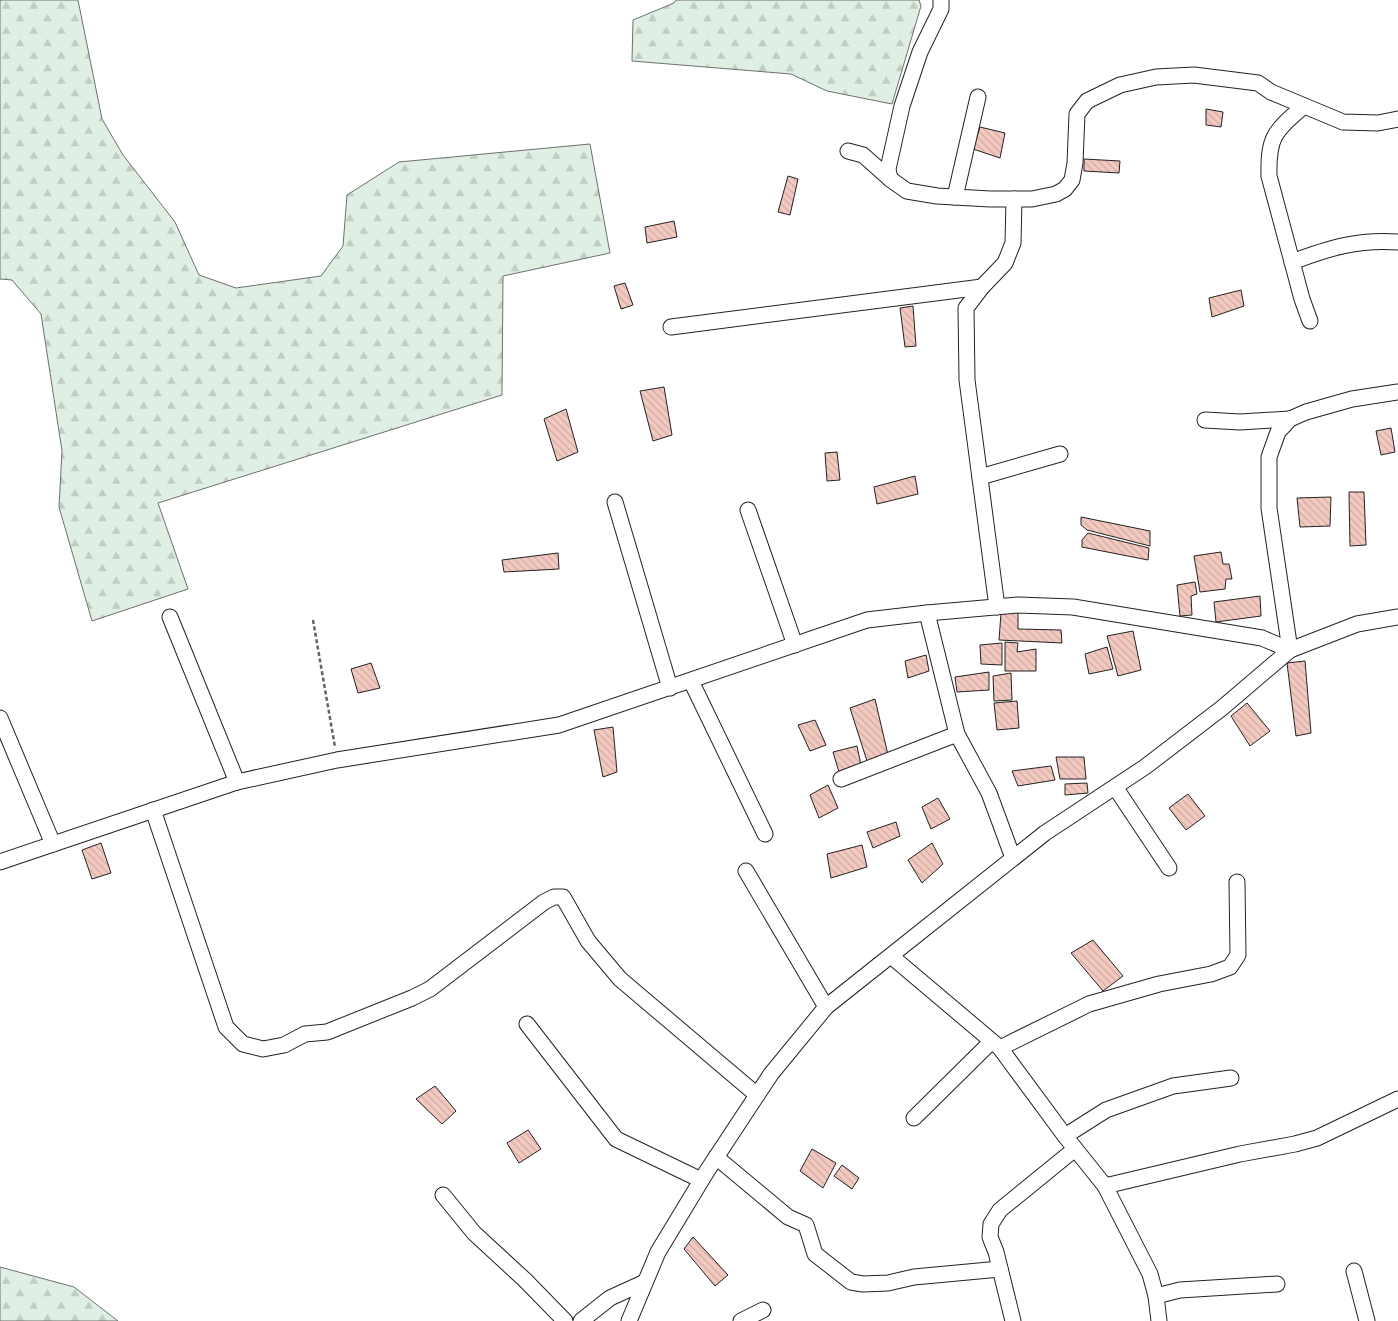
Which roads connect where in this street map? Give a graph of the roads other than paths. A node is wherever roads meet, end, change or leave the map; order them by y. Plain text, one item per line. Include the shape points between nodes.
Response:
1 (941, 0) edge
2 (978, 97) dead end
3 (1304, 106) junction
4 (1398, 118) edge
5 (848, 151) dead end
6 (890, 180) junction
7 (955, 197) junction
8 (1014, 199) junction
9 (1398, 242) edge
10 (1292, 262) junction
11 (982, 287) junction
12 (1310, 321) dead end
13 (671, 327) dead end
14 (1398, 392) edge
15 (1290, 419) junction
16 (1205, 420) dead end
17 (1060, 454) dead end
18 (980, 477) junction
19 (615, 502) dead end
20 (748, 510) dead end
21 (997, 607) junction
22 (927, 613) junction
23 (170, 617) dead end
24 (1398, 617) edge
25 (795, 645) junction
26 (1290, 650) junction
27 (691, 681) junction
28 (670, 688) junction
29 (0, 718) edge
30 (957, 734) junction
31 (841, 779) dead end
32 (237, 782) junction
33 (1115, 787) junction
34 (153, 810) junction
35 (765, 834) dead end
36 (53, 844) junction
37 (1013, 858) junction
38 (0, 862) edge
39 (1169, 868) dead end
40 (746, 872) dead end
41 (1237, 882) dead end
42 (891, 956) junction
43 (826, 1007) junction
44 (527, 1024) dead end
45 (995, 1045) junction
46 (1231, 1078) dead end
47 (757, 1095) junction
48 (1398, 1099) edge
49 (914, 1118) dead end
50 (1064, 1136) junction
51 (1075, 1150) junction
52 (716, 1157) junction
53 (702, 1180) junction
54 (1105, 1186) junction
55 (443, 1195) dead end
56 (1000, 1270) junction
57 (1354, 1271) dead end
58 (645, 1282) junction
59 (1277, 1284) dead end
60 (1156, 1296) junction
61 (763, 1310) dead end
62 (565, 1321) edge
63 (581, 1321) edge
64 (629, 1321) edge
65 (741, 1321) edge
66 (1013, 1321) edge
67 (1159, 1321) edge
68 (1367, 1321) edge

1 - 6 street via 941,9 920,52 902,106 888,169
2 - 7 street
3 - 4 street via 1343,122 1378,123
3 - 8 street via 1258,83 1244,80 1165,76 1120,85 1087,101 1077,114 1075,163 1072,180 1065,189 1032,199
3 - 10 street via 1273,138 1269,156 1269,176
5 - 6 street via 863,154
6 - 7 street via 907,191
7 - 8 street
8 - 11 street via 1012,243 1008,256
9 - 10 street via 1373,240 1349,243
10 - 12 street
11 - 13 street
11 - 18 street via 966,308 968,380
14 - 15 street via 1352,399
15 - 16 street
15 - 26 street via 1278,432 1269,458 1269,508
17 - 18 street
18 - 21 street
19 - 28 street
20 - 25 street
21 - 22 street
21 - 26 street via 1074,607 1262,638
22 - 25 street via 867,620
22 - 30 street
23 - 32 street
24 - 26 street via 1357,624
25 - 27 street
26 - 33 street via 1222,708 1145,768
27 - 28 street
27 - 35 street
28 - 32 street via 559,725 337,760
29 - 36 street
30 - 31 street
30 - 37 street via 990,793
32 - 34 street
33 - 37 street
33 - 39 street
34 - 36 street
34 - 47 street via 226,1026 243,1044 263,1049 284,1045 305,1034 327,1032 412,998 443,980 544,902 563,897 588,941 620,979
36 - 38 street
37 - 42 street
40 - 43 street
41 - 45 street via 1238,955 1230,967 1089,1004
42 - 43 street
42 - 45 street
43 - 47 street
44 - 53 street via 616,1139
45 - 49 street
45 - 50 street
46 - 50 street via 1174,1086 1106,1110
47 - 52 street
48 - 54 street via 1317,1138
50 - 51 street
51 - 54 street
51 - 56 street via 1000,1210 991,1224 990,1237
52 - 53 street
52 - 56 street via 788,1217 806,1225 815,1254 851,1282 888,1283 914,1277
53 - 58 street via 658,1252
54 - 60 street via 1150,1274
55 - 62 street via 474,1233
56 - 66 street
57 - 68 street
58 - 63 street via 610,1298
58 - 64 street
59 - 60 street via 1180,1290
60 - 67 street
61 - 65 street

